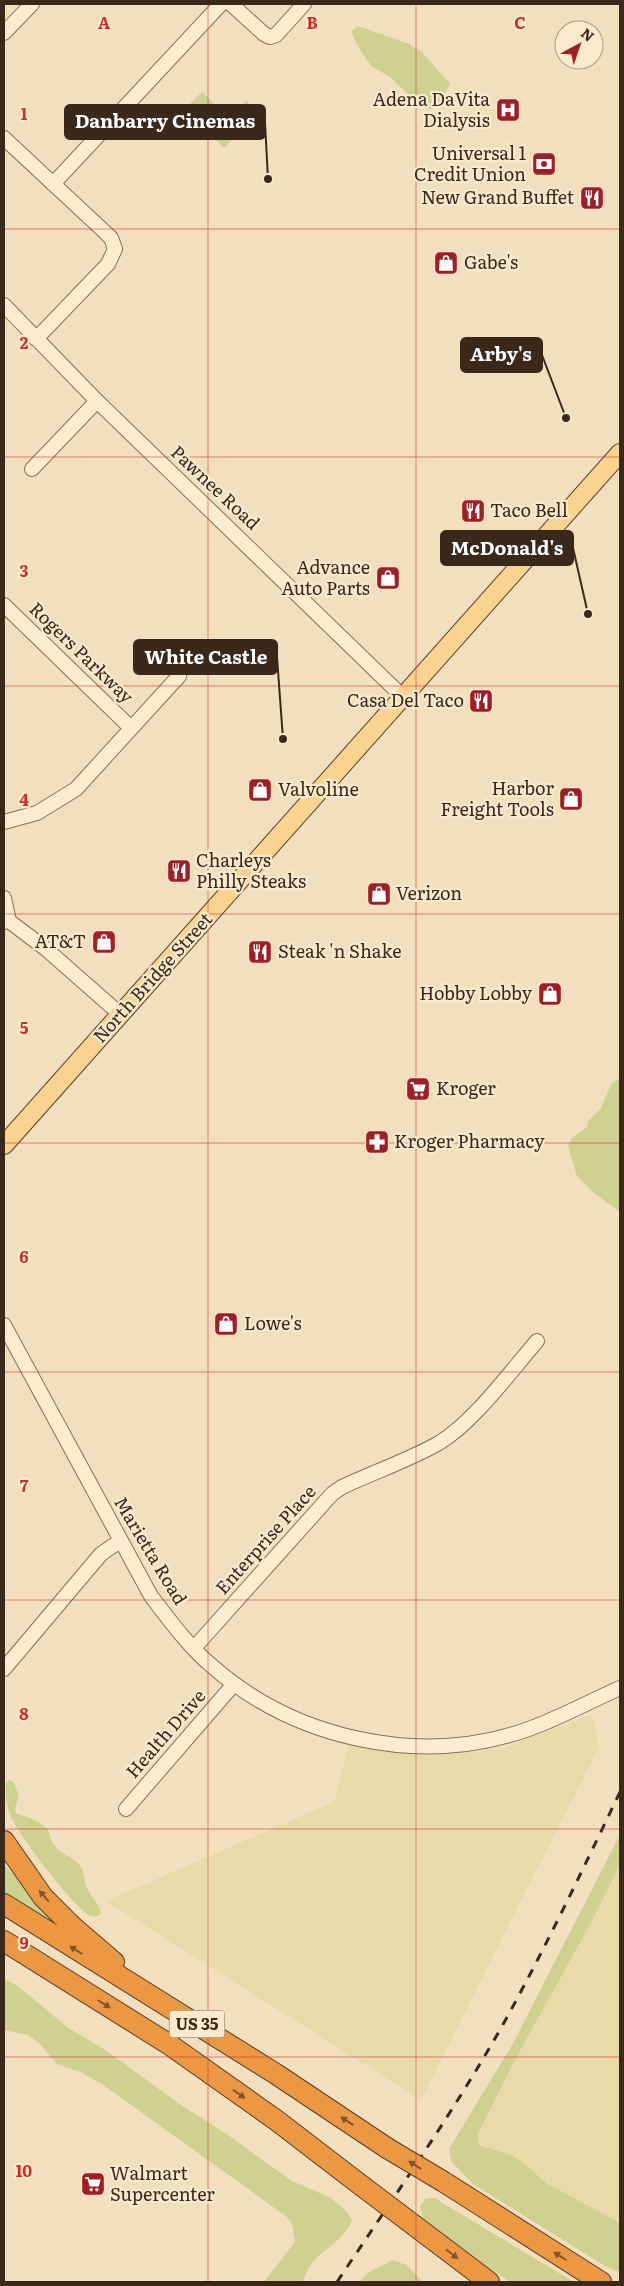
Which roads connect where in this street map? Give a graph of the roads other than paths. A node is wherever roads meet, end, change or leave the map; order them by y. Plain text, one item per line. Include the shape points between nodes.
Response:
1 (32, 4) edge
2 (220, 4) edge
3 (231, 4) edge
4 (304, 4) edge
5 (4, 33) edge
6 (4, 138) edge
7 (53, 184) junction
8 (4, 305) edge
9 (36, 339) junction
10 (97, 401) junction
11 (620, 453) edge
12 (32, 469) dead end
13 (4, 605) edge
14 (179, 676) dead end
15 (402, 696) junction
16 (131, 728) junction
17 (4, 822) edge
18 (4, 898) edge
19 (6, 921) edge
20 (120, 1014) junction
21 (4, 1145) edge
22 (4, 1324) edge
23 (537, 1341) dead end
24 (120, 1541) junction
25 (194, 1648) junction
26 (4, 1669) edge
27 (234, 1684) junction
28 (620, 1688) edge
29 (126, 1809) dead end
30 (4, 1842) edge
31 (4, 1904) edge
32 (5, 1942) edge
33 (158, 1999) junction
34 (489, 2282) edge
35 (601, 2282) edge

1 - 5 street
2 - 7 street
3 - 4 street via 270,37
6 - 7 street
7 - 9 street via 111,238 114,254
8 - 9 street, Pawnee Road
9 - 10 street, Pawnee Road
10 - 12 street
10 - 15 street, Pawnee Road
11 - 15 main road, North Bridge Street
13 - 16 street, Rogers Parkway
14 - 16 street
15 - 20 main road, North Bridge Street
16 - 17 street via 76,789 37,813
18 - 19 street
19 - 20 street via 46,949
20 - 21 main road, North Bridge Street
22 - 24 street, Marietta Road
23 - 25 street, Enterprise Place via 467,1421 451,1434 332,1494
24 - 25 street, Marietta Road via 151,1596
24 - 26 street via 101,1554
25 - 27 street, Marietta Road
27 - 28 street, Marietta Road via 290,1717 340,1735 429,1746 465,1743 523,1731
27 - 29 street, Health Drive
33 -> 30 highway via 60,1914
33 -> 31 highway, US 35
32 -> 34 highway, US 35, bridge via 170,2045 276,2120
35 -> 33 highway, US 35, bridge

